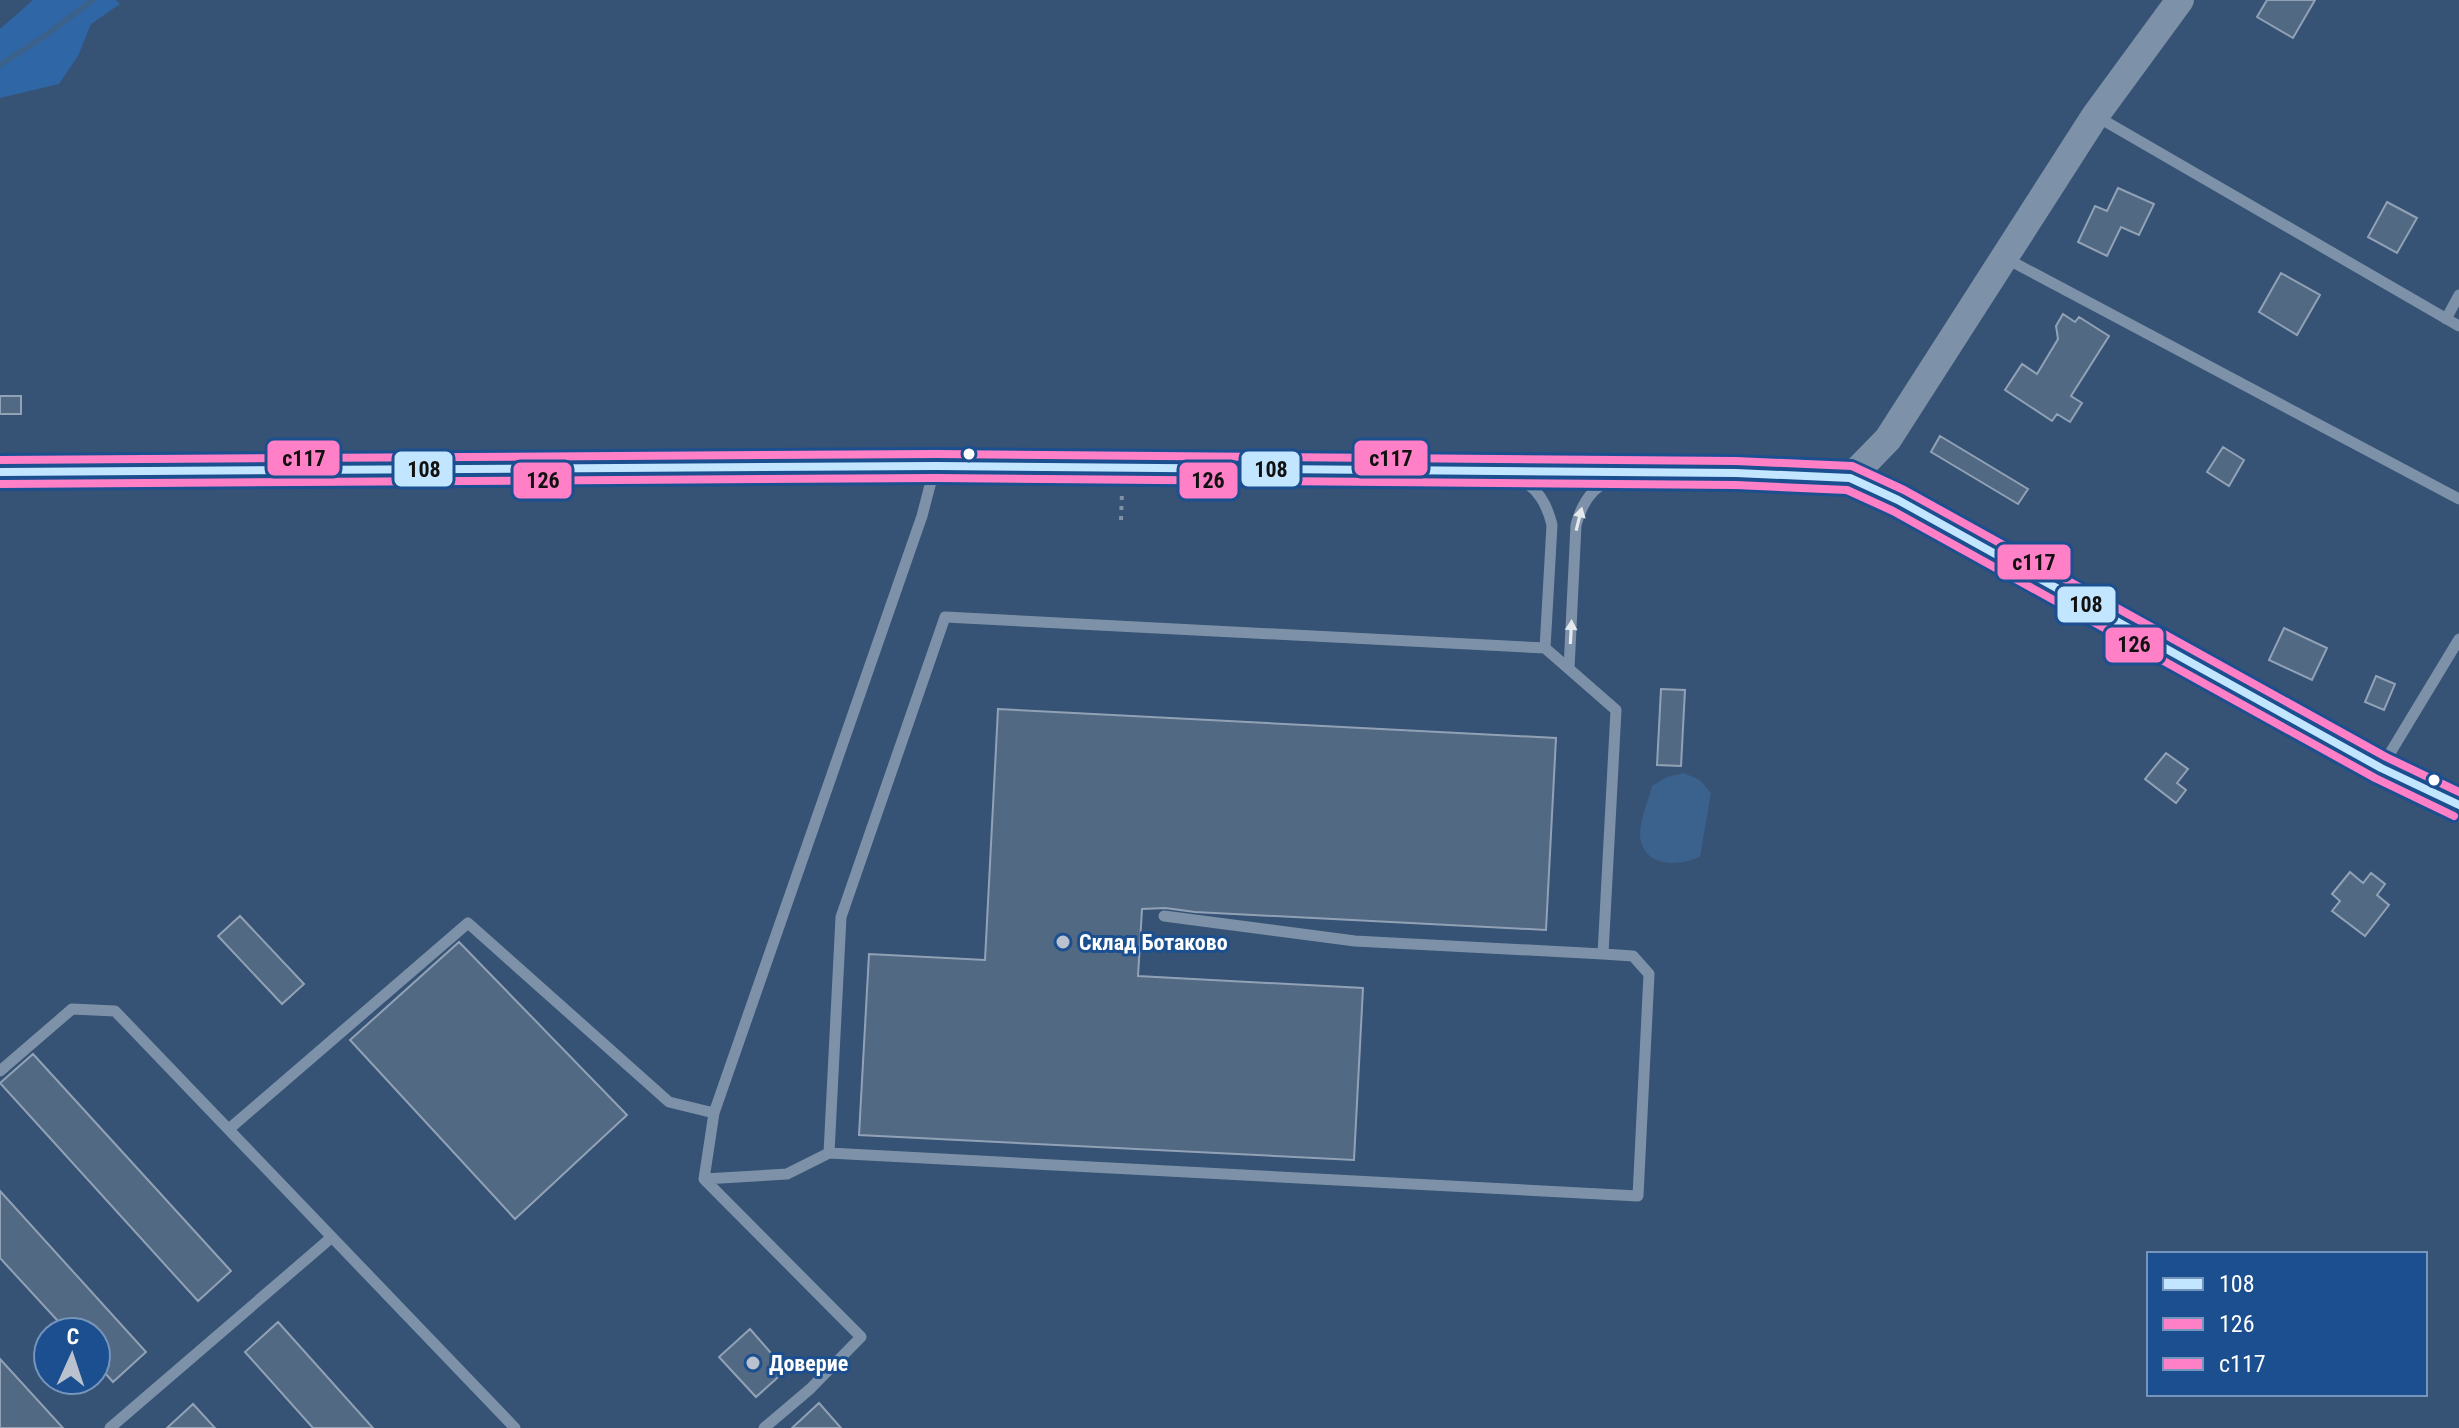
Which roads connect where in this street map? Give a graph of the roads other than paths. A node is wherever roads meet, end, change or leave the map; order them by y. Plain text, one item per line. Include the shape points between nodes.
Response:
1 (2180, 0) edge
2 (2095, 116) junction
3 (2005, 258) junction
4 (2459, 295) edge
5 (2446, 319) junction
6 (2459, 326) edge
7 (936, 466) junction
8 (1497, 471) junction
9 (0, 472) edge
10 (1634, 472) junction
11 (1850, 478) junction
12 (2459, 499) edge
13 (2459, 639) edge
14 (1545, 648) junction
15 (1569, 669) junction
16 (2381, 768) junction
17 (2459, 805) edge
18 (1164, 916) dead end
19 (1603, 954) junction
20 (0, 1071) edge
21 (714, 1113) junction
22 (229, 1129) junction
23 (829, 1153) junction
24 (704, 1179) junction
25 (332, 1237) junction
26 (110, 1428) edge
27 (515, 1428) edge
28 (764, 1428) edge

1 - 2 street
2 - 3 street
2 - 5 lane
3 - 11 street via 1888,439
3 - 12 lane
4 - 5 lane
5 - 6 lane
7 - 8 main road
7 - 9 main road
7 - 21 lane
8 - 10 main road
8 - 14 lane via 1522,480 1548,509 1552,525
10 - 11 main road
15 -> 10 lane via 1581,508 1605,482
11 - 16 main road
13 - 16 lane
14 - 15 lane
14 - 23 lane via 945,617 841,917
15 - 19 lane via 1616,710
16 - 17 main road
18 - 19 lane via 1355,941
19 - 23 lane via 1633,956 1649,974 1638,1196
20 - 22 lane via 72,1009 115,1011
21 - 22 lane via 669,1102 468,923
21 - 24 lane
22 - 25 lane
23 - 24 lane via 787,1174
24 - 28 lane via 861,1337
25 - 26 lane
25 - 27 lane

